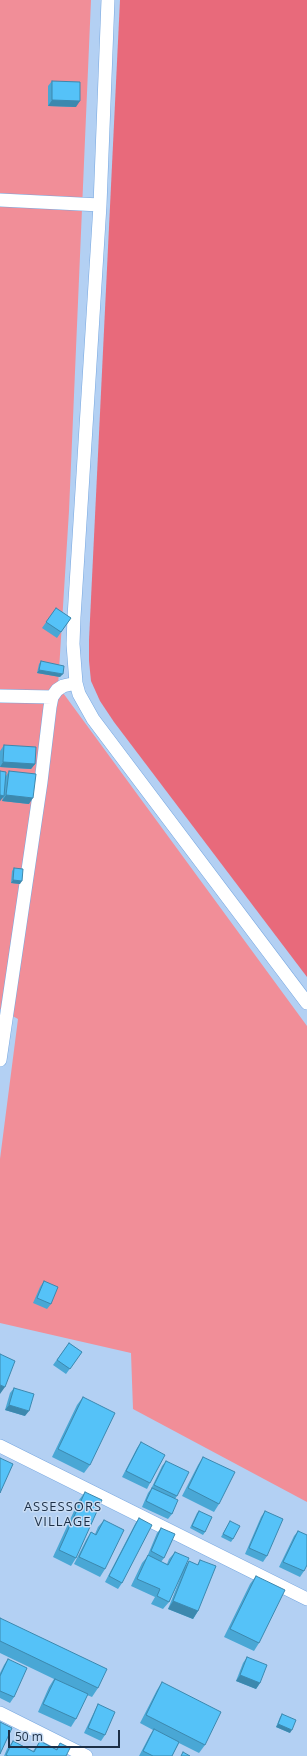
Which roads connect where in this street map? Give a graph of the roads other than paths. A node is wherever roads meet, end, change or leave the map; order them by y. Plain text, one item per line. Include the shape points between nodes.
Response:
1 (108, 0) edge
2 (0, 200) edge
3 (100, 205) junction
4 (76, 683) junction
5 (0, 696) edge
6 (52, 697) junction
7 (307, 1003) edge
8 (0, 1060) edge
9 (0, 1446) edge
10 (307, 1599) edge
11 (0, 1713) edge
12 (86, 1756) edge

1 - 3 street
2 - 3 street
3 - 4 street via 74,617
4 - 6 street via 63,686
4 - 7 street via 93,719
5 - 6 street
6 - 8 street
9 - 10 street
11 - 12 street

